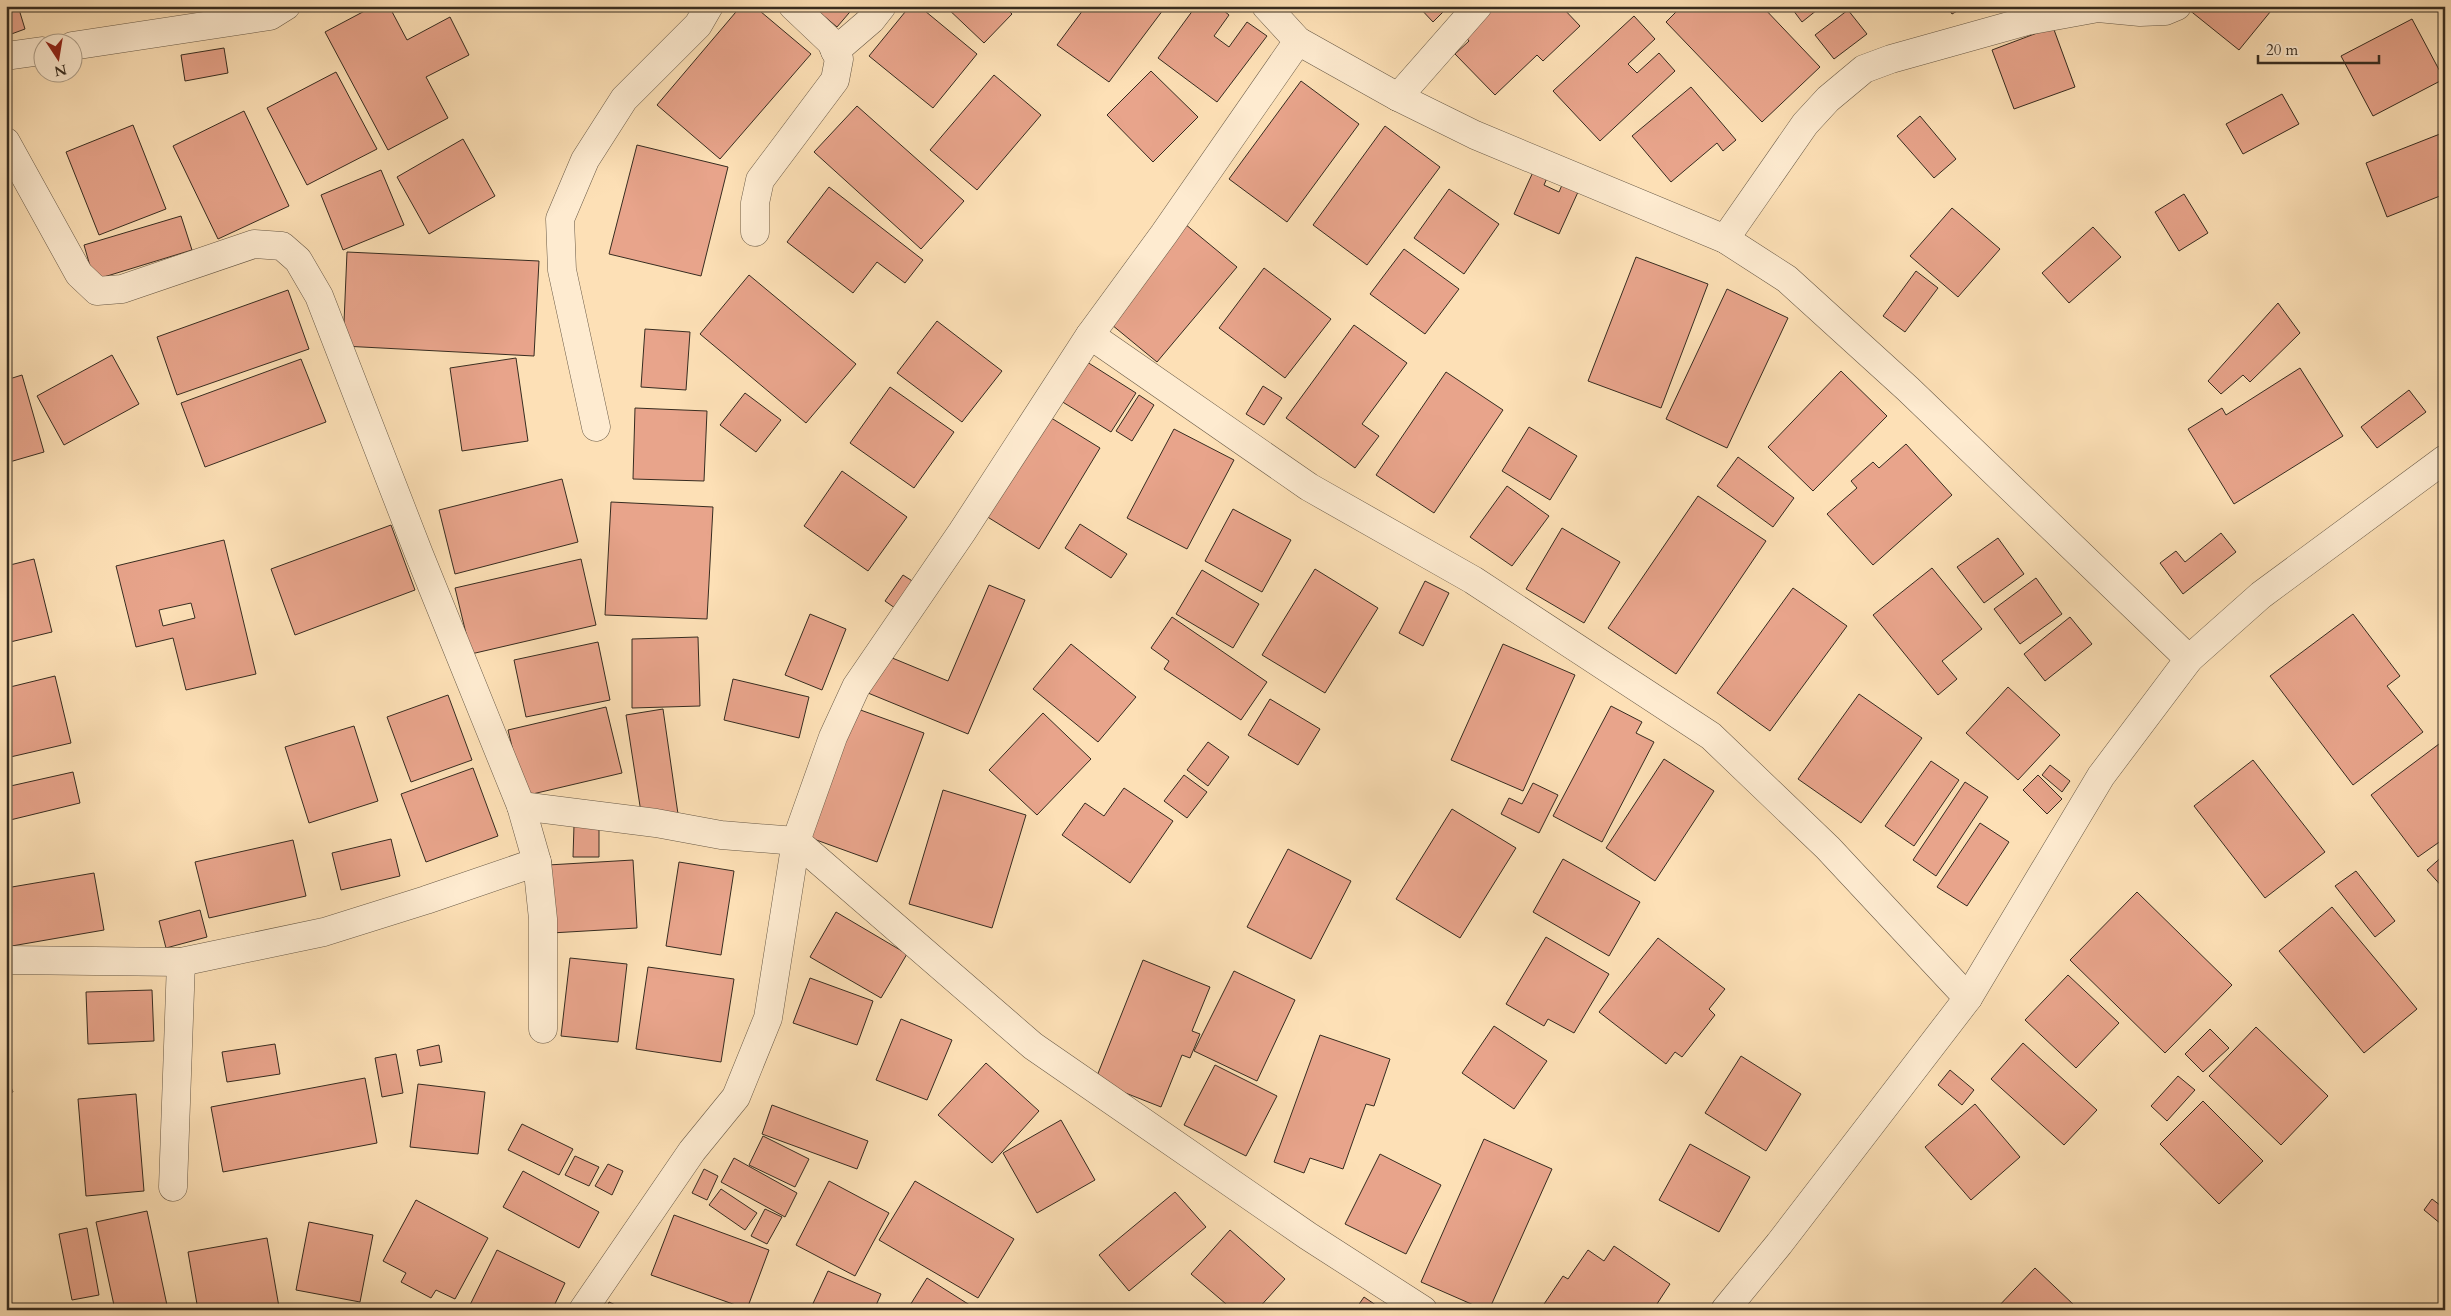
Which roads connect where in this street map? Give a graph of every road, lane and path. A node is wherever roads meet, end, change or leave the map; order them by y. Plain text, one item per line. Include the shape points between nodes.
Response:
1 (286, 6) edge
2 (709, 6) edge
3 (793, 6) edge
4 (882, 6) edge
5 (1266, 6) edge
6 (1478, 6) edge
7 (2177, 6) edge
8 (1298, 41) junction
9 (82, 44) edge
10 (835, 51) junction
11 (32, 52) edge
12 (6, 56) edge
13 (1398, 97) junction
14 (6, 142) edge
15 (755, 232) dead end
16 (1725, 239) junction
17 (1090, 335) junction
18 (596, 427) dead end
19 (2445, 459) edge
20 (2189, 659) junction
21 (522, 806) junction
22 (796, 841) junction
23 (537, 862) junction
24 (6, 960) edge
25 (181, 962) junction
26 (1968, 998) junction
27 (544, 1030) dead end
28 (173, 1187) dead end
29 (583, 1310) edge
30 (1424, 1310) edge
31 (1725, 1310) edge

1 - 9 street via 270,16
2 - 18 street via 698,25 624,99 585,160 560,219 562,270
3 - 10 street via 831,42
4 - 10 street via 871,20
5 - 8 street
6 - 13 street
7 - 16 street via 2165,11 2140,12 2098,8 2027,21 1864,69 1828,99 1805,124
8 - 13 street
8 - 17 street
10 - 15 street via 839,59 835,80 760,180 755,203
11 - 12 street
13 - 16 street via 1476,135
14 - 21 street via 79,274 97,291 122,289 254,244 282,246 298,260 320,296 419,554
16 - 20 street via 1787,279 1908,389
17 - 22 street via 856,687 833,738
17 - 26 street via 1309,487 1473,580 1711,736 1828,848
19 - 20 street via 2261,595
20 - 26 street via 2101,776
21 - 22 street via 656,822 721,835
21 - 23 street
22 - 29 street via 768,1018 736,1097 692,1151
22 - 30 street via 1033,1046 1308,1236
23 - 25 street via 324,932
23 - 27 street via 543,928
24 - 25 street
25 - 28 street
26 - 31 street

